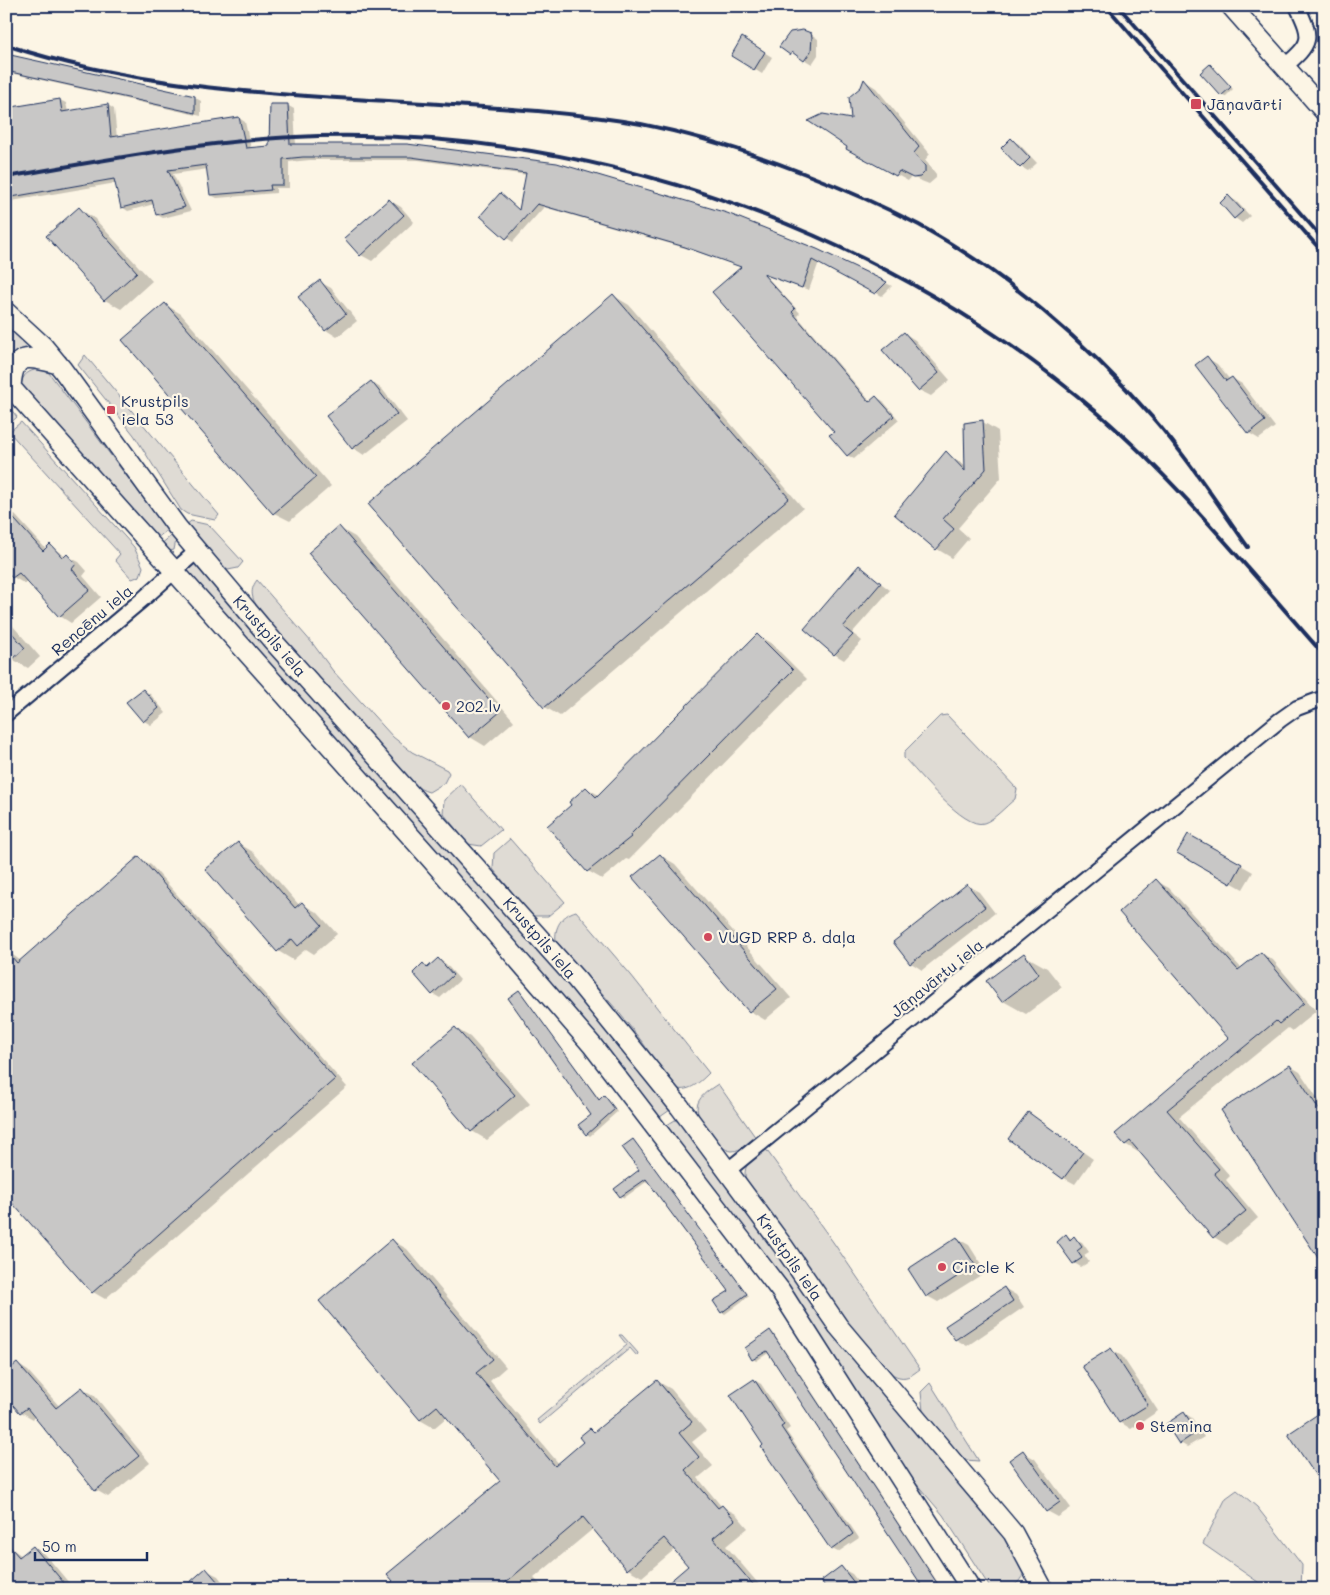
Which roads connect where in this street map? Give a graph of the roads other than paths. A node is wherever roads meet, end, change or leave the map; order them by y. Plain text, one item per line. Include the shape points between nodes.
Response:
1 (1231, 6) edge
2 (1297, 6) edge
3 (1284, 67) junction
4 (1324, 111) edge
5 (6, 312) edge
6 (58, 364) junction
7 (9, 385) edge
8 (198, 550) junction
9 (174, 572) junction
10 (1324, 698) edge
11 (6, 714) edge
12 (727, 1171) junction
13 (906, 1487) junction
14 (1031, 1564) junction
15 (971, 1589) edge
16 (986, 1589) edge
17 (1026, 1589) edge
18 (1043, 1589) edge

1 - 3 main road
2 - 3 street via 1308,30 1308,39 1302,51
3 - 4 main road
5 - 6 main road, Krustpils iela
6 - 7 main road via 26,358 17,362
6 - 8 main road, Krustpils iela via 177,527
7 - 9 main road, Krustpils iela
8 - 9 street, Rencēnu iela
8 - 12 main road, Krustpils iela via 272,640 578,980
9 - 11 street, Rencēnu iela
9 - 13 main road, Krustpils iela via 592,1044 780,1290
10 - 12 street, Jāņavārtu iela via 1297,708 1280,720
12 - 14 main road, Krustpils iela via 838,1326 1013,1533
13 - 15 main road, Krustpils iela
13 - 16 main road via 950,1535
14 - 17 main road via 1032,1573
14 - 18 main road, Krustpils iela

